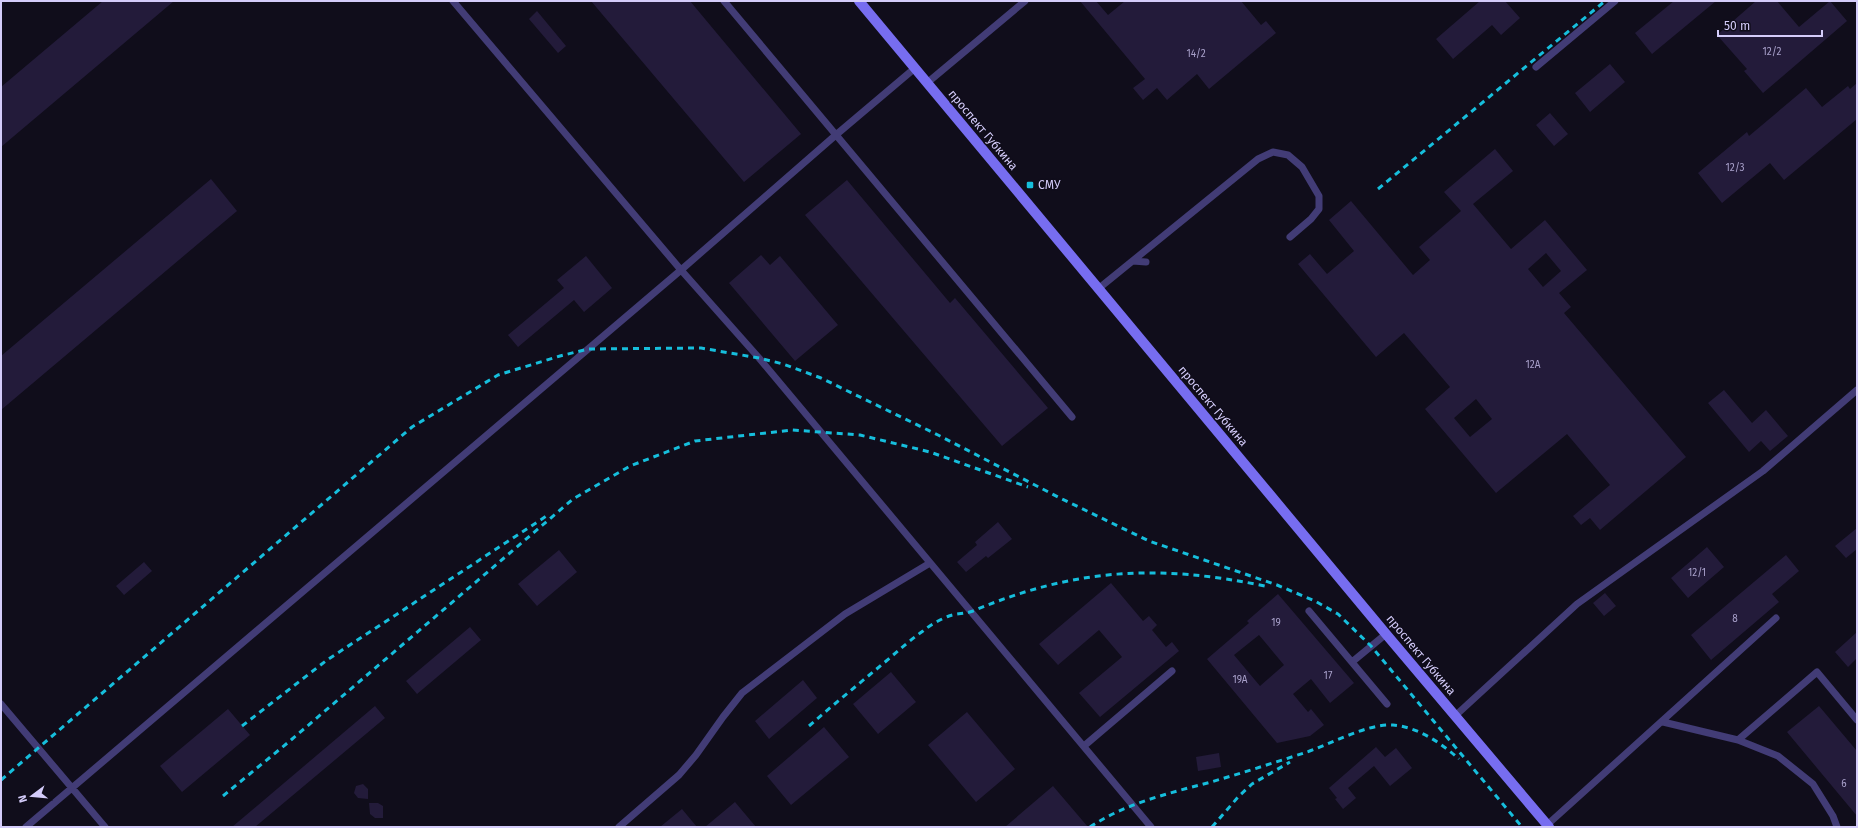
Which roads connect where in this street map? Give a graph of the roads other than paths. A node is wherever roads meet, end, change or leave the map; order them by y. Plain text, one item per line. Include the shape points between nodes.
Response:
1 (453, 1) edge
2 (724, 1) edge
3 (859, 1) edge
4 (1025, 1) edge
5 (1615, 1) edge
6 (1536, 67) dead end
7 (915, 68) junction
8 (927, 83) junction
9 (837, 134) junction
10 (1290, 236) dead end
11 (1133, 260) junction
12 (1146, 262) dead end
13 (681, 270) junction
14 (1098, 289) junction
15 (1857, 390) edge
16 (1072, 417) dead end
17 (930, 563) junction
18 (1309, 611) dead end
19 (1776, 618) dead end
20 (1386, 634) junction
21 (1352, 662) junction
22 (1172, 671) dead end
23 (1, 704) edge
24 (1387, 704) dead end
25 (1455, 716) junction
26 (1857, 720) edge
27 (1663, 722) junction
28 (1738, 740) junction
29 (1084, 746) junction
30 (72, 788) junction
31 (1548, 826) edge
32 (26, 827) edge
33 (105, 827) edge
34 (619, 827) edge
35 (1151, 827) edge
36 (1837, 827) edge

1 - 13 lane
2 - 9 lane
3 - 7 main road, проспект Губкина
4 - 8 lane
5 - 6 lane
7 - 8 main road, проспект Губкина
7 - 9 lane
8 - 14 main road, проспект Губкина
9 - 13 lane
9 - 16 lane
10 - 11 lane via 1311,220 1319,209 1319,196 1302,167 1288,155 1273,152 1258,159
11 - 12 lane
11 - 14 lane
13 - 17 lane via 759,358
13 - 30 lane
14 - 20 main road, проспект Губкина
15 - 25 lane via 1763,471 1577,604
17 - 29 lane
17 - 34 lane via 845,614 742,693 679,775
18 - 21 lane
19 - 27 lane
20 - 21 lane
20 - 25 main road, проспект Губкина
21 - 24 lane
22 - 29 lane
23 - 30 lane
25 - 31 main road, проспект Губкина
26 - 28 lane via 1817,672
27 - 28 lane
27 - 31 lane
28 - 36 lane via 1778,756 1812,784 1834,816
29 - 35 lane
30 - 32 lane
30 - 33 lane

